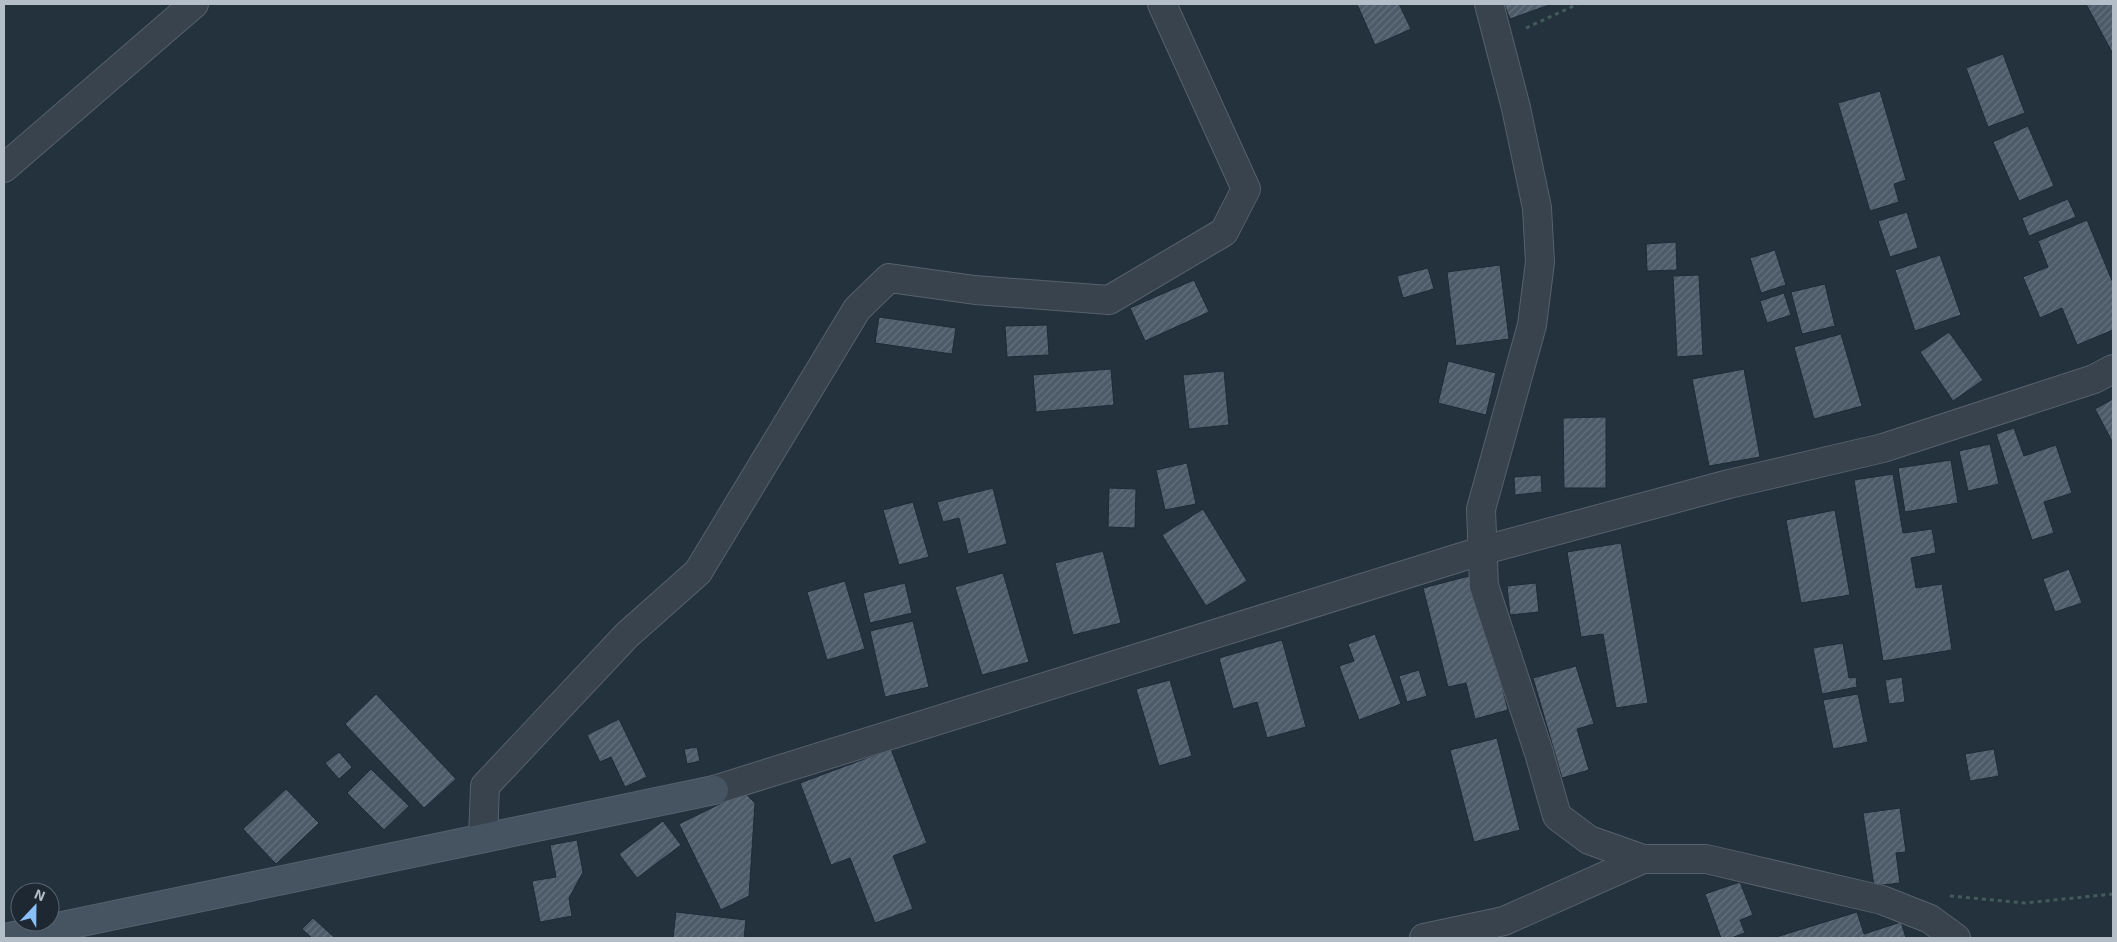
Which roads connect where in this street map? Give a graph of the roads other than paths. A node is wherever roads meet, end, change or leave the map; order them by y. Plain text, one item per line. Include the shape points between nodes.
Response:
1 (194, 4) edge
2 (1162, 4) edge
3 (1489, 4) edge
4 (4, 168) edge
5 (2113, 369) edge
6 (1484, 550) junction
7 (483, 838) junction
8 (1643, 859) junction
9 (5, 938) edge
10 (1424, 938) edge
11 (1956, 938) edge

1 - 4 street
2 - 7 street via 1246,189 1224,232 1109,300 975,290 889,278 856,309 698,572 627,635 485,786
3 - 6 street via 1537,208 1540,262 1532,325 1481,509
5 - 6 street via 2094,379 1884,448 1730,484
6 - 7 street via 714,790
6 - 8 street via 1484,586 1557,816 1588,840
7 - 9 street
8 - 10 street via 1504,921
8 - 11 street via 1706,859 1873,898 1930,919

